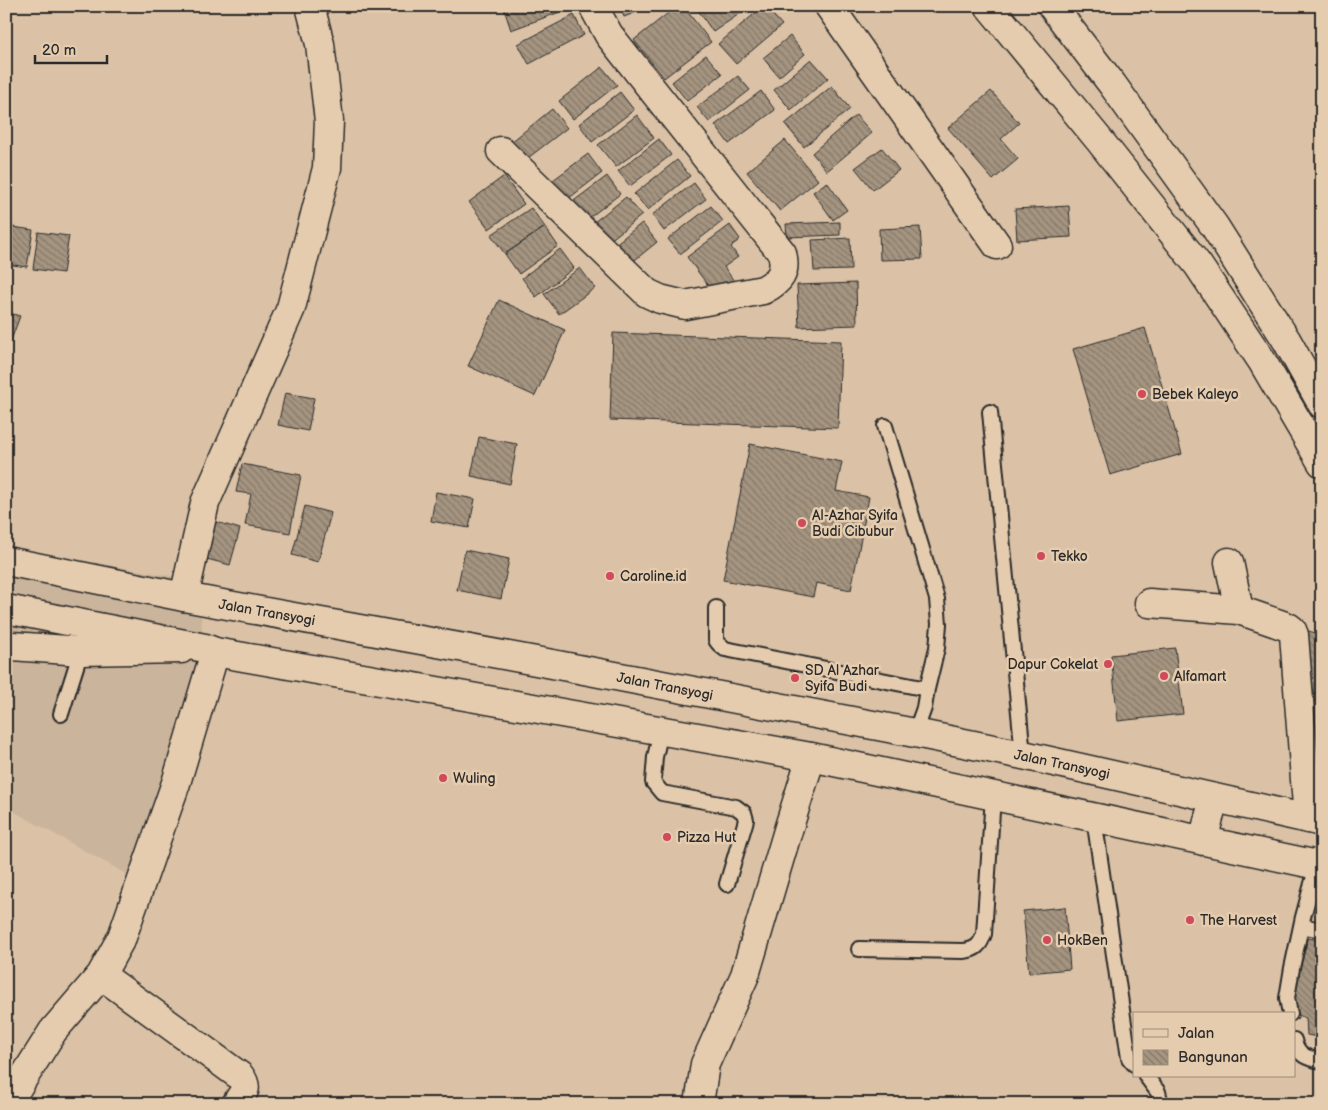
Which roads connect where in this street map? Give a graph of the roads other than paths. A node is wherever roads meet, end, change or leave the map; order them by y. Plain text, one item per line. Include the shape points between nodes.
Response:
1 (310, 6) edge
2 (593, 6) edge
3 (829, 6) edge
4 (989, 6) edge
5 (1052, 6) edge
6 (502, 151) dead end
7 (997, 245) dead end
8 (1322, 404) edge
9 (990, 412) dead end
10 (885, 426) dead end
11 (1322, 463) edge
12 (6, 561) edge
13 (1229, 562) dead end
14 (184, 597) junction
15 (1149, 603) dead end
16 (716, 608) dead end
17 (6, 609) edge
18 (1239, 610) junction
19 (6, 647) edge
20 (210, 650) junction
21 (81, 651) junction
22 (927, 690) junction
23 (61, 714) dead end
24 (661, 731) junction
25 (915, 733) junction
26 (1023, 755) junction
27 (811, 757) junction
28 (993, 796) junction
29 (1214, 798) junction
30 (1094, 818) junction
31 (1315, 820) edge
32 (1202, 841) junction
33 (1319, 865) edge
34 (727, 884) dead end
35 (1301, 926) junction
36 (1322, 930) edge
37 (859, 949) dead end
38 (101, 975) junction
39 (1290, 1012) edge
40 (1296, 1047) edge
41 (1322, 1061) edge
42 (1133, 1063) edge
43 (1148, 1078) edge
44 (7, 1104) edge
45 (236, 1104) edge
46 (699, 1104) edge
47 (1161, 1104) edge

1 - 14 main road via 320,44 328,112 328,168 291,308 205,502
2 - 6 main road via 609,35 782,253 782,273 763,290 685,305 660,300 647,292
3 - 7 main road
4 - 11 main road via 1198,265 1262,361
5 - 8 main road via 1215,227
9 - 26 lane
10 - 22 lane via 937,599 937,648
12 - 14 main road, Jalan Transyogi
13 - 18 main road
14 - 25 main road, Jalan Transyogi
15 - 18 main road
16 - 22 lane via 716,640 725,648
17 - 20 main road
18 - 31 main road via 1288,627 1294,635
19 - 21 main road
20 - 21 main road
20 - 24 main road
20 - 38 main road via 176,783 122,937
21 - 23 lane
22 - 25 lane
24 - 27 main road
24 - 34 lane via 653,782 662,794 736,807 744,812 746,820
25 - 26 main road, Jalan Transyogi
26 - 29 main road, Jalan Transyogi
27 - 28 main road
27 - 46 main road via 745,975 705,1064
28 - 30 main road
28 - 37 lane via 982,942 963,951
29 - 31 main road, Jalan Transyogi
29 - 32 main road
30 - 32 main road
30 - 42 lane via 1128,1058
32 - 33 main road
33 - 35 lane
35 - 36 lane
35 - 39 lane via 1287,998
38 - 44 main road via 53,1030
38 - 45 main road via 240,1076 245,1091
40 - 41 lane via 1310,1060
43 - 47 lane via 1158,1092

